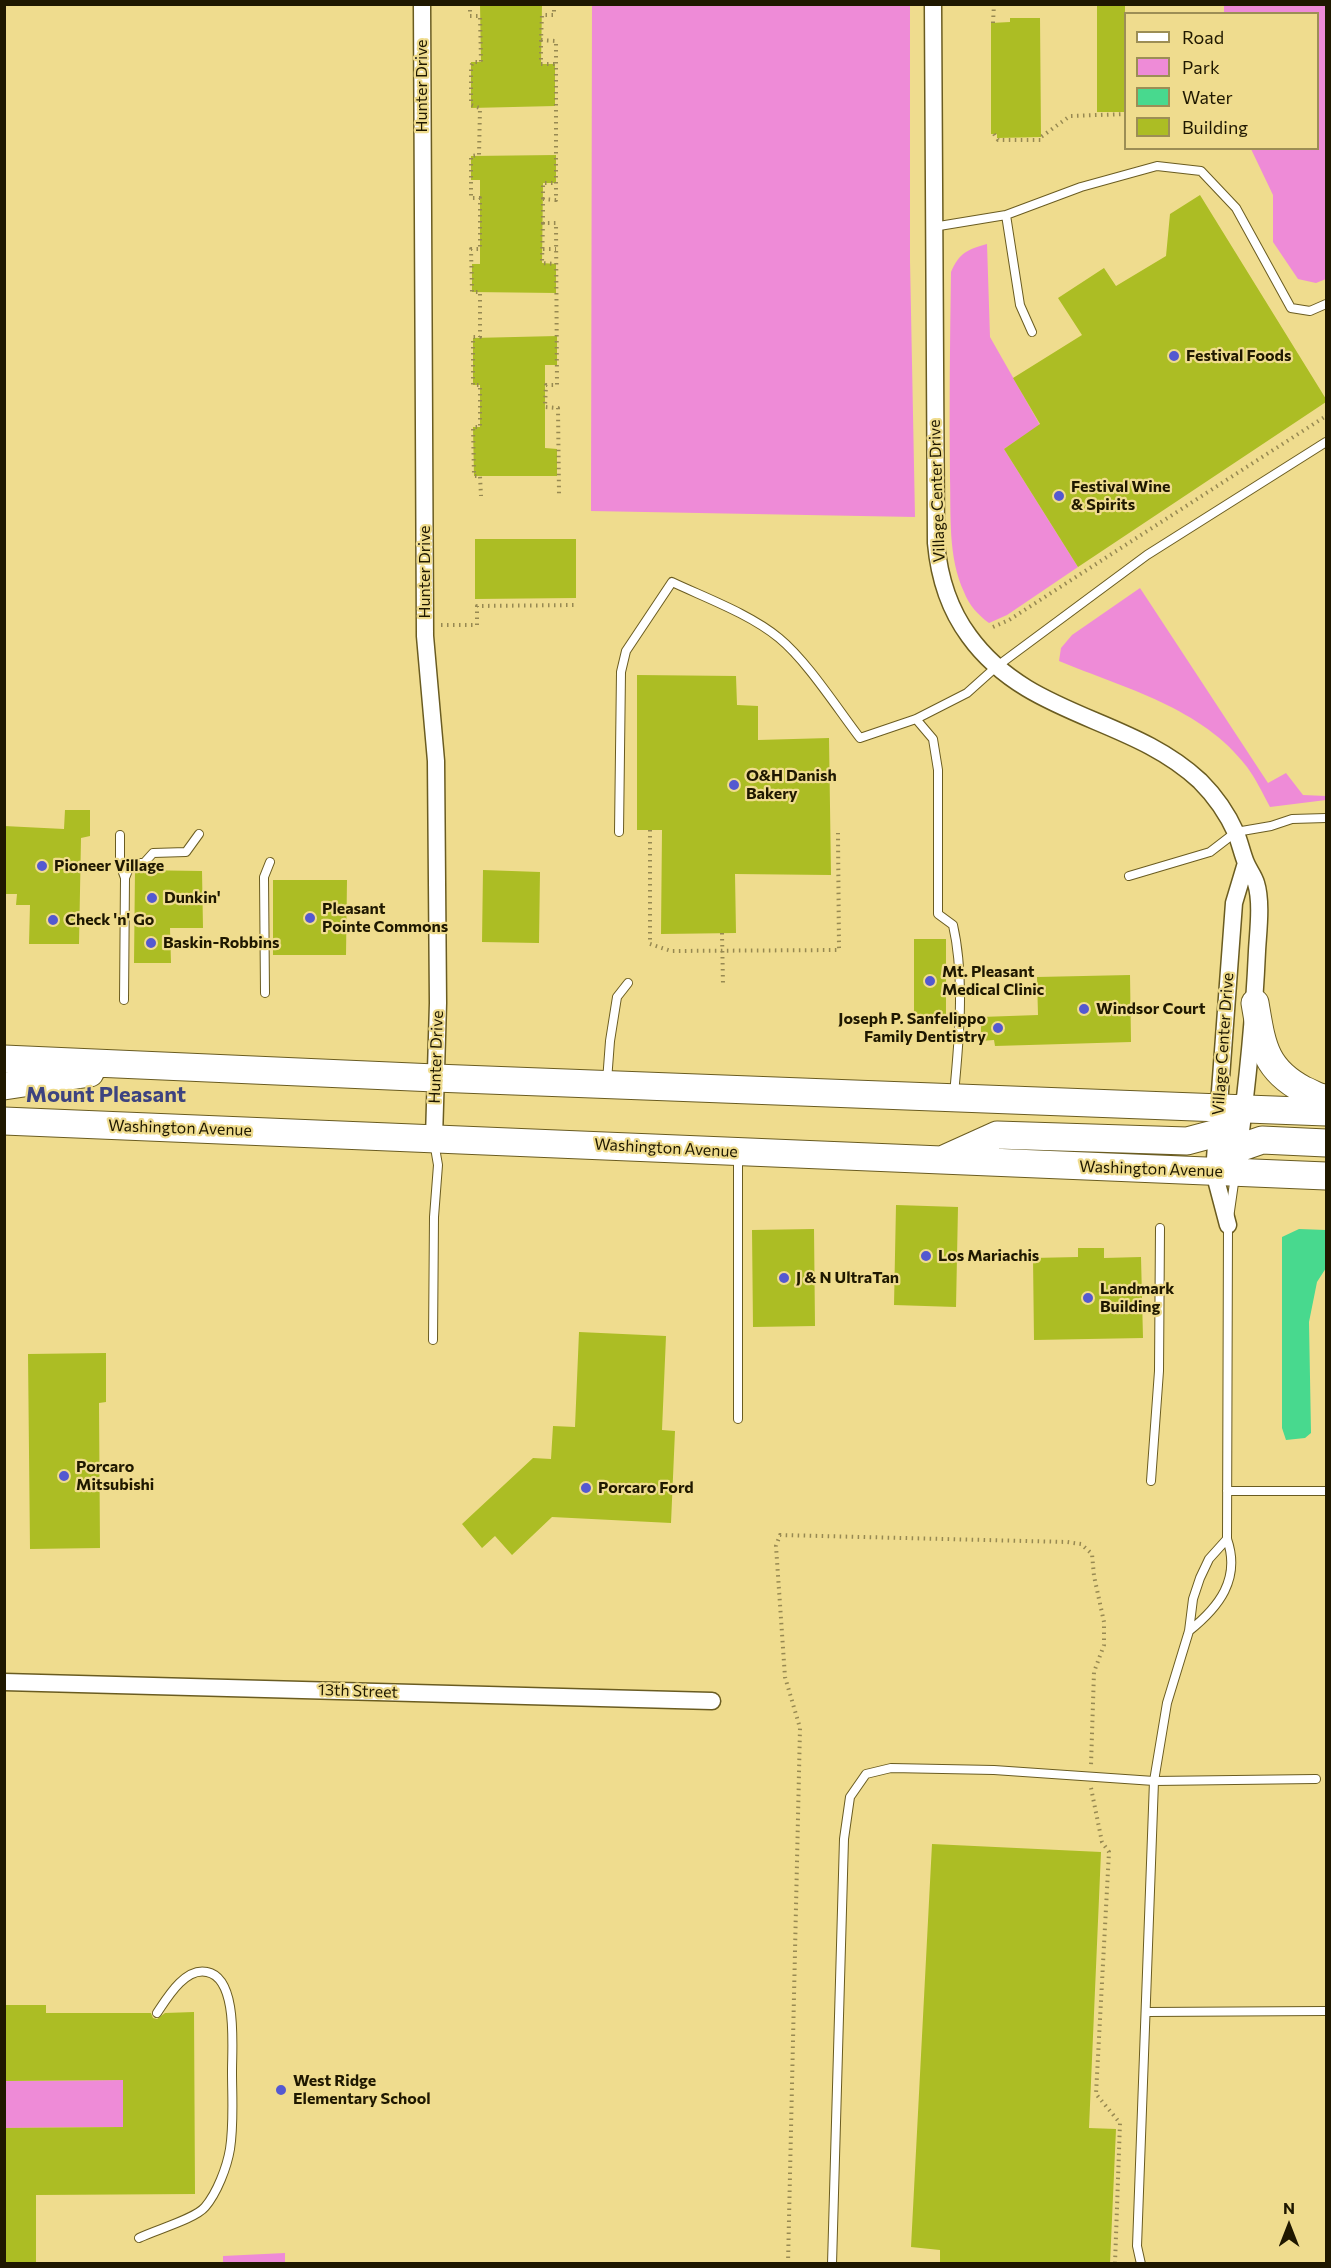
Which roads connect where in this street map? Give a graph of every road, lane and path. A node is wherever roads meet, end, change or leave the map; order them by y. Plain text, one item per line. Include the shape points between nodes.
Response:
1 (422, 4) edge
2 (470, 4) edge
3 (554, 4) edge
4 (933, 4) edge
5 (994, 4) edge
6 (993, 23) dead end
7 (542, 40) junction
8 (555, 64) junction
9 (1124, 114) edge
10 (994, 134) dead end
11 (556, 183) junction
12 (543, 199) junction
13 (1006, 215) junction
14 (543, 223) junction
15 (933, 227) junction
16 (543, 249) junction
17 (556, 249) junction
18 (556, 264) junction
19 (1326, 304) edge
20 (1032, 332) dead end
21 (1326, 416) edge
22 (1326, 442) edge
23 (558, 494) dead end
24 (481, 496) dead end
25 (574, 605) dead end
26 (425, 625) junction
27 (993, 627) dead end
28 (996, 667) junction
29 (916, 719) junction
30 (1326, 818) edge
31 (650, 830) dead end
32 (620, 832) dead end
33 (1236, 832) junction
34 (838, 833) dead end
35 (199, 834) dead end
36 (120, 835) dead end
37 (270, 862) dead end
38 (1246, 863) junction
39 (1130, 876) dead end
40 (125, 878) junction
41 (722, 933) dead end
42 (722, 951) junction
43 (628, 983) dead end
44 (723, 984) dead end
45 (265, 993) dead end
46 (124, 1000) dead end
47 (1255, 1003) junction
48 (4, 1059) edge
49 (138, 1064) junction
50 (435, 1078) junction
51 (606, 1084) junction
52 (4, 1086) edge
53 (954, 1097) junction
54 (1326, 1098) edge
55 (1326, 1112) edge
56 (1226, 1116) junction
57 (4, 1121) edge
58 (434, 1138) junction
59 (1326, 1143) edge
60 (738, 1152) junction
61 (943, 1159) junction
62 (1230, 1164) junction
63 (1326, 1176) edge
64 (1228, 1225) joint
65 (1160, 1228) dead end
66 (433, 1340) dead end
67 (738, 1419) dead end
68 (1151, 1481) dead end
69 (1227, 1491) junction
70 (1326, 1491) edge
71 (1227, 1539) junction
72 (1189, 1631) junction
73 (4, 1682) edge
74 (712, 1701) dead end
75 (1091, 1776) junction
76 (1316, 1779) dead end
77 (1154, 1781) junction
78 (1326, 2011) edge
79 (1147, 2012) junction
80 (157, 2013) dead end
81 (139, 2238) dead end
82 (788, 2264) edge
83 (832, 2264) edge
84 (1115, 2264) edge
85 (1141, 2264) edge

1 - 26 street, Hunter Drive
2 - 24 path via 470,16 480,16 481,62 471,66 471,105 480,108 479,155 471,156 471,198 480,198 480,249 471,249 472,292 480,292 480,338 473,338 473,385 480,385 480,427 473,427 474,476 480,476
3 - 7 path via 554,15 542,15
4 - 15 street, Village Center Drive
5 - 6 path
7 - 8 path via 556,41
7 - 8 path via 541,64
8 - 11 path
9 - 10 path via 1070,116 1041,140 998,140
11 - 12 path via 543,183
11 - 12 path via 556,200
12 - 14 path
13 - 15 lane
13 - 19 lane via 1081,187 1157,166 1201,171 1236,208 1291,308 1310,311
13 - 20 lane via 1020,305
14 - 16 path
14 - 17 path via 556,223
15 - 28 street, Village Center Drive via 937,557 959,621
16 - 17 path
16 - 18 path via 542,263
17 - 18 path
18 - 23 path via 556,385 546,385 545,407 558,408
21 - 27 path
22 - 28 lane via 1146,555
25 - 26 path via 477,606 477,625
26 - 50 street, Hunter Drive via 436,761
28 - 29 lane via 967,693
28 - 33 street, Village Center Drive via 1038,695 1145,744 1177,763 1200,782
29 - 32 lane via 860,738 779,638 672,582 626,651 621,672
29 - 53 lane via 933,739 938,770 938,914 953,925 957,953 959,1022
30 - 33 lane via 1292,819
31 - 42 path via 650,944 671,951
33 - 38 street, Village Center Drive
33 - 39 lane via 1210,852
34 - 42 path via 839,950
35 - 40 lane via 186,852 153,853 144,863 131,863
36 - 40 lane via 120,864
37 - 45 lane via 264,878
38 - 47 street, Village Center Drive via 1257,885
38 - 56 street, Village Center Drive via 1234,903
40 - 46 lane
41 - 42 path
42 - 44 path
43 - 51 lane via 617,997
47 - 54 main road via 1262,1041 1273,1067 1290,1082
47 - 56 street, Village Center Drive
48 - 49 main road
49 - 50 main road
49 - 52 main road
50 - 51 main road
50 - 58 street, Hunter Drive
51 - 53 main road
53 - 56 main road
55 - 56 main road
56 - 61 main road via 1186,1141 997,1135
56 - 62 street, Village Center Drive
56 - 62 street, Village Center Drive
57 - 58 main road, Washington Avenue
58 - 60 main road, Washington Avenue
58 - 66 lane via 438,1165
59 - 62 main road via 1262,1140
60 - 61 main road, Washington Avenue
60 - 67 lane
61 - 62 main road, Washington Avenue
62 - 63 main road, Washington Avenue
62 - 64 street, Village Center Drive
64 - 69 lane
65 - 68 lane via 1159,1371
69 - 70 lane
69 - 71 lane
71 - 72 lane via 1209,1559 1200,1578
71 - 72 lane via 1232,1576 1214,1607
72 - 77 lane via 1167,1703
73 - 74 street, 13th Street
75 - 77 lane
75 - 82 path via 1094,1672 1104,1645 1104,1622 1092,1554 1081,1544 780,1535 776,1546 783,1658 800,1728
75 - 83 lane via 891,1768 866,1774 850,1797 844,1839
75 - 84 path via 1090,1794 1102,1842 1109,1852 1096,2094 1120,2122
76 - 77 lane
77 - 79 lane
78 - 79 lane
79 - 85 lane via 1137,2246
80 - 81 lane via 191,1974 203,1971 222,1980 230,2010 230,2150 218,2185 204,2208 186,2220

